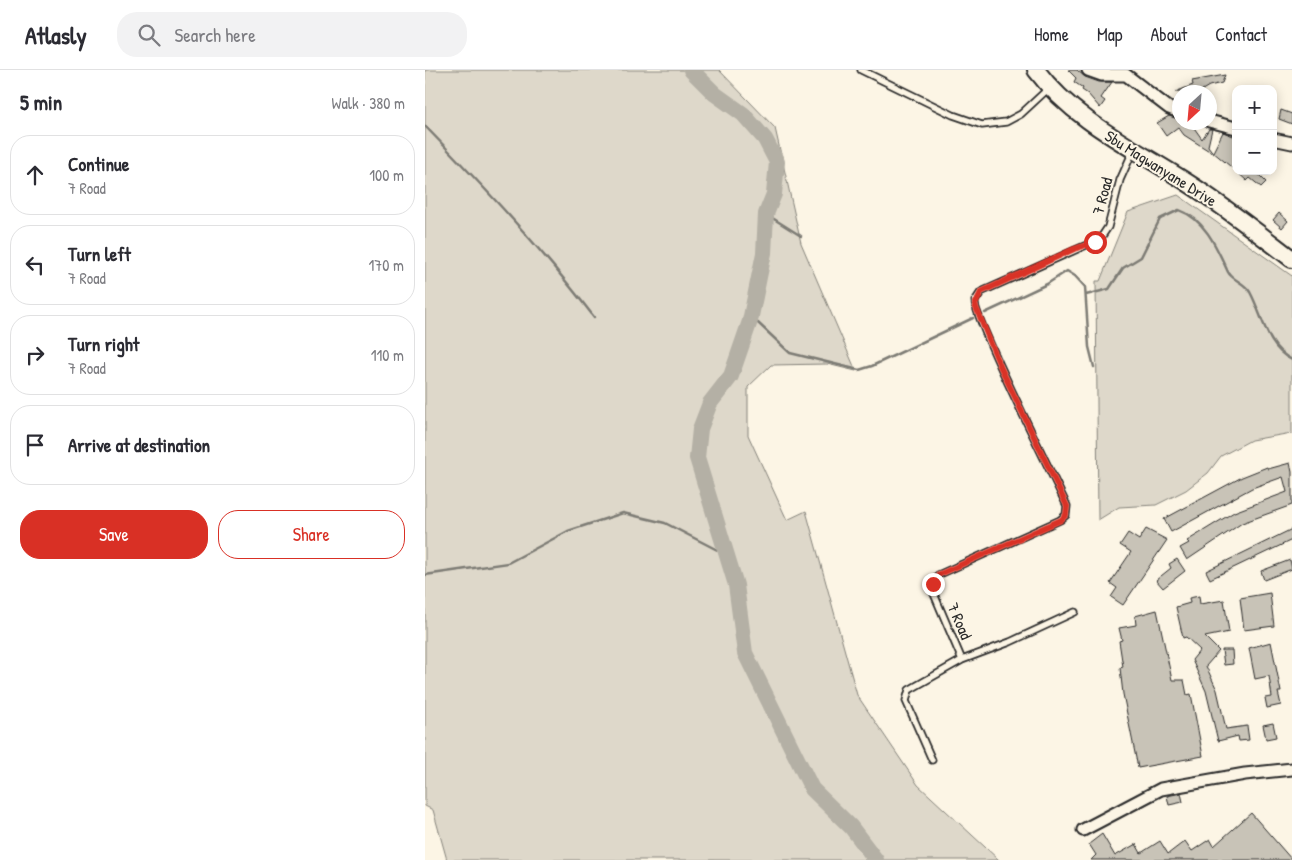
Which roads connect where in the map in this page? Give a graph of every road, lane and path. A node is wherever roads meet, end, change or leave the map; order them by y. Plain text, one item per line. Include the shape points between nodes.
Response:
1 (861, 70) edge
2 (1036, 70) edge
3 (1088, 70) edge
4 (1049, 88) junction
5 (1172, 109) edge
6 (1217, 123) edge
7 (1232, 127) edge
8 (1277, 139) edge
9 (1292, 144) edge
10 (1133, 151) junction
11 (1292, 259) edge
12 (1075, 612) dead end
13 (962, 660) junction
14 (932, 760) dead end
15 (1292, 769) edge
16 (1083, 830) dead end

1 - 4 lane via 953,115 982,125 1006,122 1021,114
2 - 4 main road, Sbu Magwanyane Drive
3 - 5 street via 1102,75 1126,75
4 - 10 main road, Sbu Magwanyane Drive via 1074,111
6 - 7 street
8 - 9 street
10 - 11 main road, Sbu Magwanyane Drive via 1211,198
10 - 13 lane, 7 Road via 1120,180 1108,227 1100,239 981,292 975,301 1001,368 1067,511 1061,520 938,575 933,584 934,594
12 - 13 lane
13 - 14 lane via 914,685 906,694 906,701
15 - 16 street via 1161,789

